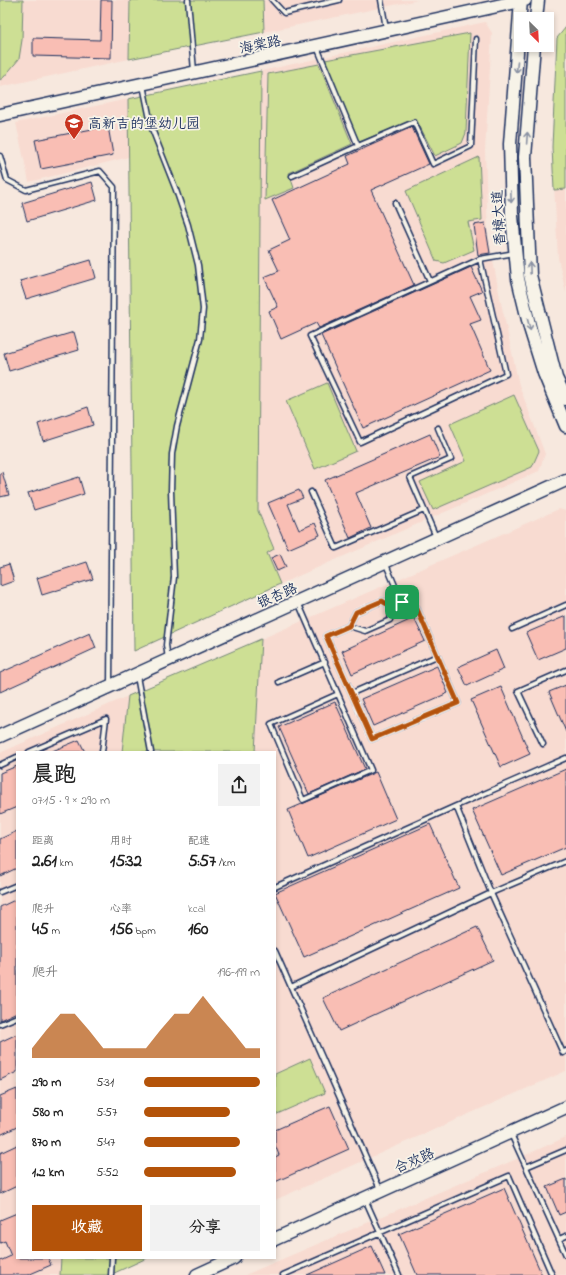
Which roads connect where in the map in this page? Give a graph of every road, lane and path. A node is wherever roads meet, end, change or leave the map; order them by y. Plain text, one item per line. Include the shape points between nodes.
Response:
1 (188, 0) edge
2 (272, 0) edge
3 (339, 0) edge
4 (380, 0) edge
5 (523, 0) edge
6 (538, 0) edge
7 (537, 12) edge
8 (387, 31) junction
9 (476, 39) dead end
10 (316, 46) junction
11 (533, 52) edge
12 (194, 73) junction
13 (143, 85) junction
14 (0, 115) edge
15 (358, 146) junction
16 (0, 156) edge
17 (292, 176) dead end
18 (395, 204) dead end
19 (515, 252) junction
20 (480, 258) junction
21 (430, 281) junction
22 (566, 400) edge
23 (566, 426) edge
24 (438, 428) dead end
25 (566, 480) edge
26 (310, 492) dead end
27 (424, 510) junction
28 (437, 539) junction
29 (385, 562) junction
30 (298, 602) junction
31 (402, 602) junction
32 (566, 605) edge
33 (392, 607) junction
34 (349, 626) junction
35 (512, 629) dead end
36 (437, 656) junction
37 (168, 661) junction
38 (324, 662) junction
39 (566, 670) edge
40 (136, 675) junction
41 (279, 682) dead end
42 (110, 687) junction
43 (352, 693) junction
44 (338, 694) junction
45 (0, 736) edge
46 (543, 744) dead end
47 (31, 751) edge
48 (102, 751) edge
49 (151, 751) edge
50 (16, 757) edge
51 (566, 758) edge
52 (0, 765) edge
53 (456, 806) junction
54 (566, 861) edge
55 (16, 885) edge
56 (276, 887) edge
57 (0, 892) edge
58 (492, 894) junction
59 (276, 953) edge
60 (291, 987) junction
61 (16, 1017) edge
62 (0, 1024) edge
63 (566, 1051) edge
64 (566, 1107) edge
65 (510, 1133) junction
66 (566, 1150) edge
67 (526, 1167) junction
68 (380, 1192) junction
69 (365, 1199) junction
70 (380, 1232) junction
71 (566, 1236) edge
72 (276, 1239) edge
73 (559, 1239) junction
74 (566, 1255) edge
75 (112, 1259) edge
76 (232, 1259) edge
77 (111, 1275) edge
78 (197, 1275) edge
79 (283, 1275) edge
80 (399, 1275) edge
81 (552, 1275) edge

1 - 12 lane
2 - 3 lane via 284,13
4 - 8 lane
5 - 8 street, 海棠路
5 -> 19 street, 香樟大道 via 510,144
6 - 7 street
8 - 10 street, 海棠路
9 - 15 lane via 471,146 433,164 414,122
10 - 12 street, 海棠路
10 - 15 lane
22 -> 11 street, 香樟大道 via 556,378 530,275 525,157
12 - 13 street, 海棠路
13 - 14 street, 海棠路
13 - 37 lane via 152,129 190,232 198,265 203,309 200,339 172,454 174,577 166,646
15 - 17 lane
16 - 42 lane via 7,180 26,190 100,171 114,187
18 - 21 lane
19 - 20 lane
19 -> 23 street, 香樟大道 via 518,279 530,328 544,374
20 - 21 lane
20 - 21 lane via 506,374 360,442 310,336
24 - 27 lane via 451,459 410,477
25 - 28 street, 银杏路
26 - 27 lane via 336,548
27 - 28 lane
28 - 29 street, 银杏路
29 - 30 street, 银杏路
29 - 31 lane
30 - 37 street, 银杏路
30 - 38 lane
31 - 33 lane
31 - 36 lane via 417,609
32 - 35 lane
33 - 34 lane via 382,601 356,612
33 - 34 lane via 390,620 365,631
34 - 43 lane via 326,636
36 - 43 lane
36 - 43 lane via 458,703 372,739
37 - 40 street, 银杏路
38 - 41 lane
38 - 44 lane
39 - 46 lane via 518,691
40 - 42 street, 银杏路
40 - 49 lane
42 - 45 street, 银杏路
44 - 44 lane via 371,770 302,800 271,724
47 - 48 lane via 106,719
50 - 52 lane
51 - 53 lane
53 - 56 lane
53 - 58 lane
54 - 58 lane
55 - 57 lane
58 - 60 lane
58 - 63 lane via 563,1053
59 - 60 lane
60 - 68 lane
61 - 62 lane
64 - 65 street, 合欢路
65 - 67 lane
65 - 68 street, 合欢路
66 - 67 lane
67 - 73 lane
68 - 69 street, 合欢路
69 - 70 lane
69 - 72 street, 合欢路
70 - 79 lane
70 - 80 lane
70 - 81 lane via 509,1176
71 - 73 lane
73 - 74 lane
75 - 77 lane
76 - 78 street

